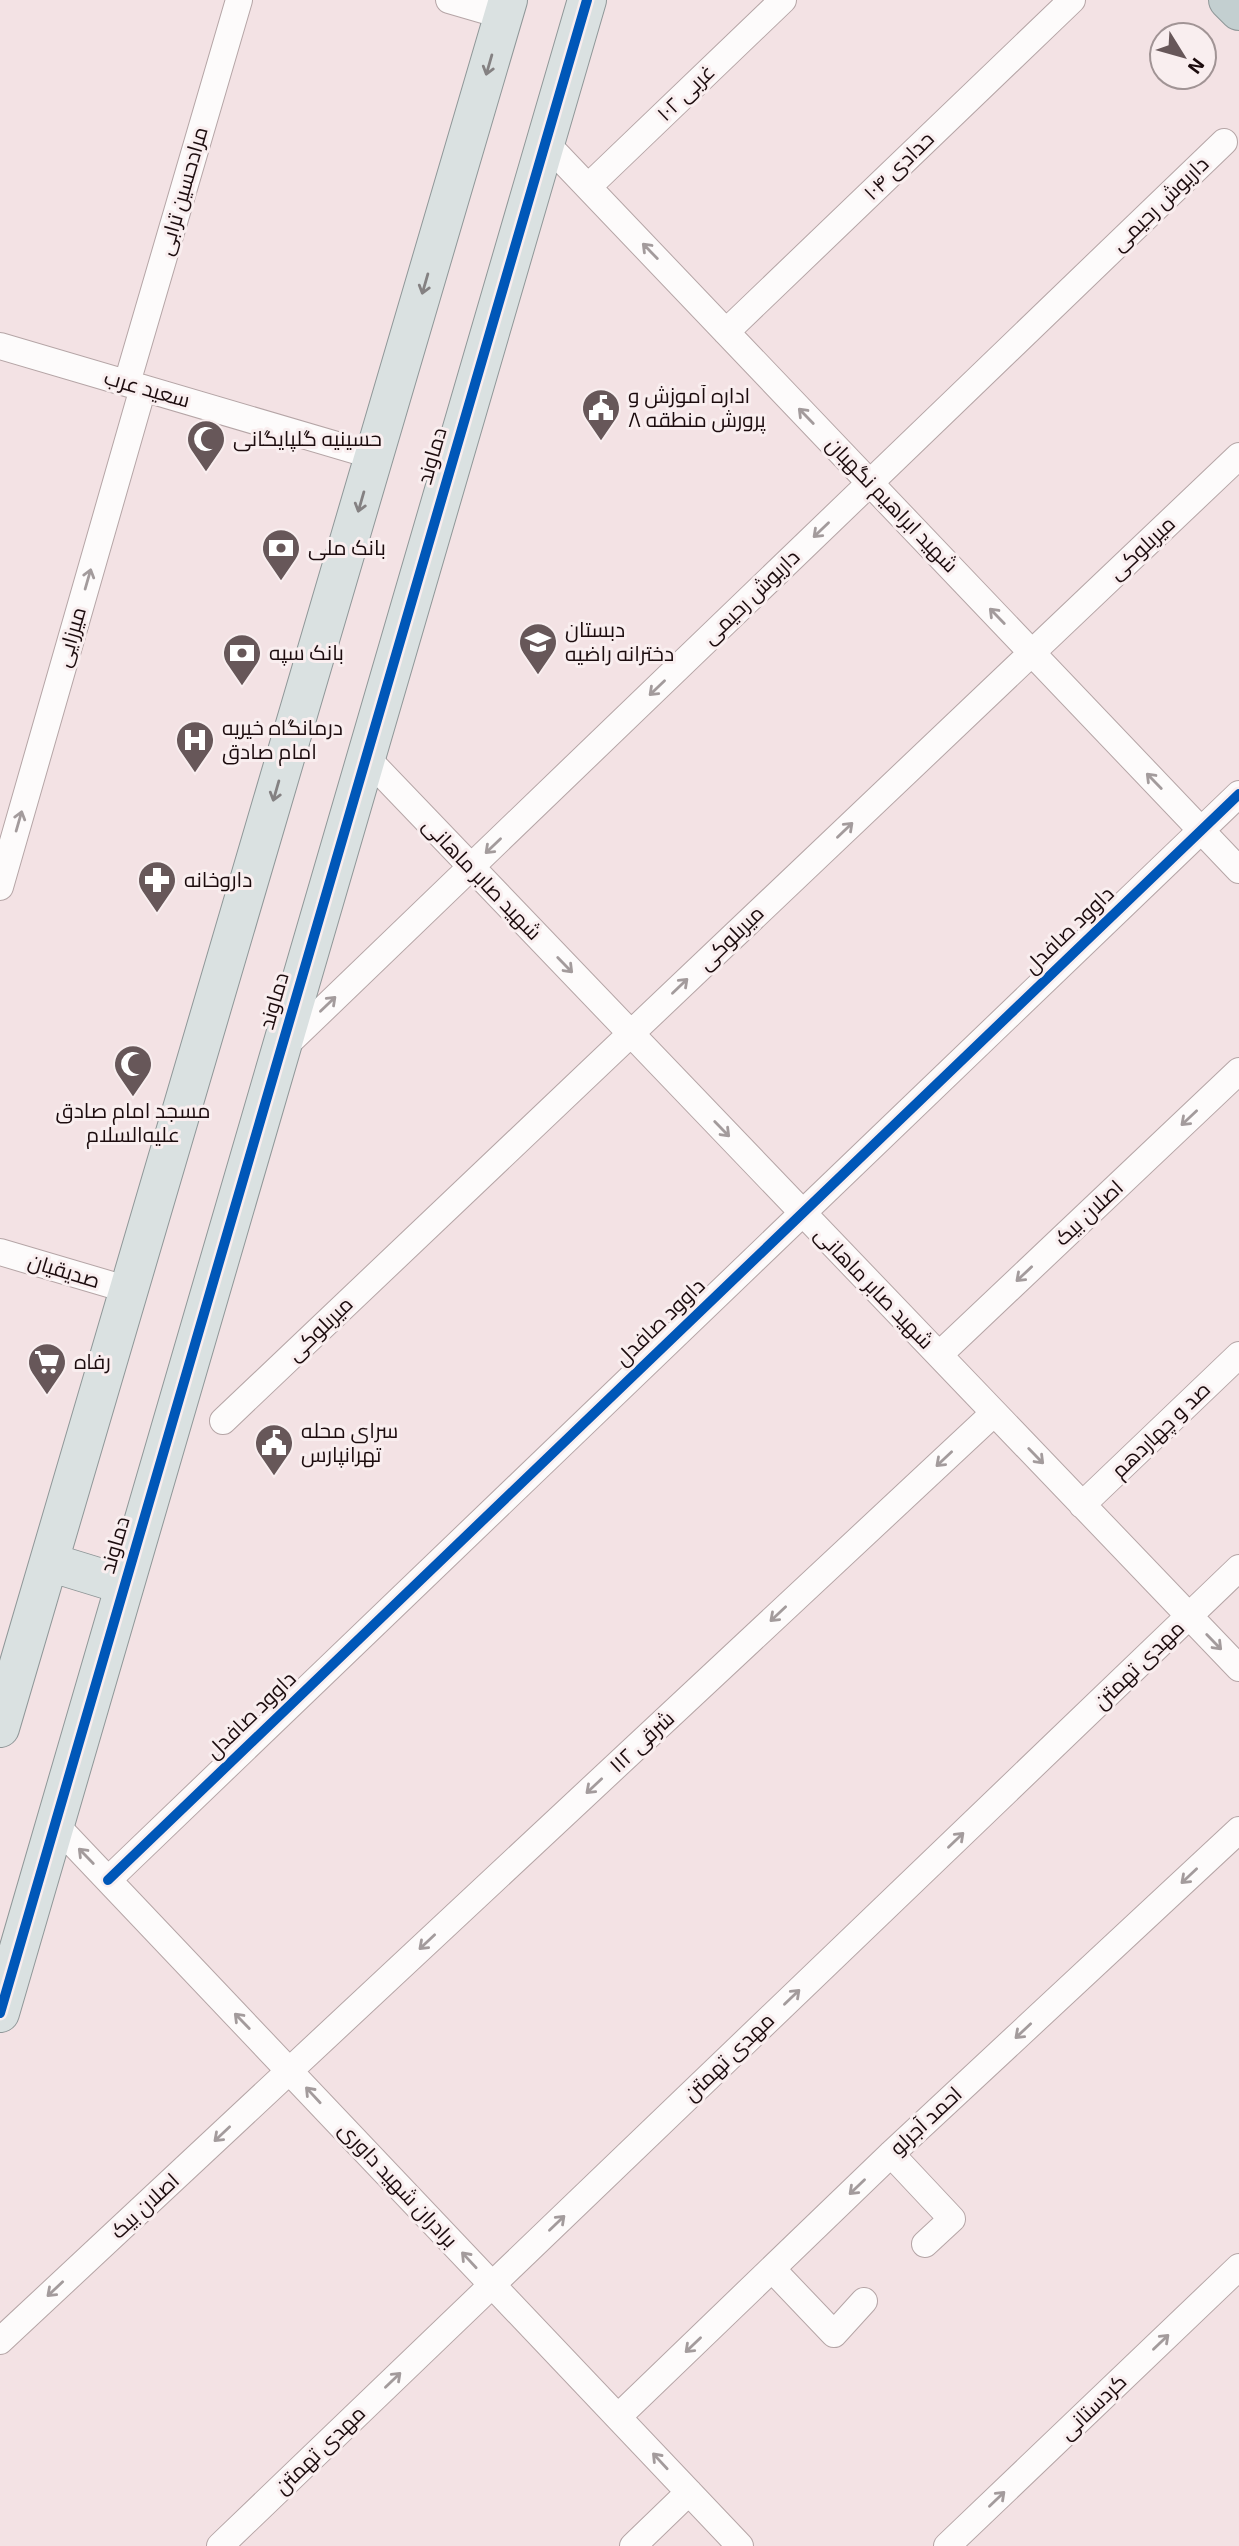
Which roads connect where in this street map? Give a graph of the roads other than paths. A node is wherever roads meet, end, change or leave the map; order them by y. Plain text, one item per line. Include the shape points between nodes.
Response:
1 (239, 0) edge
2 (449, 0) edge
3 (587, 0) edge
4 (783, 0) edge
5 (1072, 0) edge
6 (1228, 0) edge
7 (506, 8) edge
8 (1239, 11) edge
9 (544, 141) junction
10 (1224, 142) dead end
11 (588, 187) junction
12 (726, 332) junction
13 (0, 346) edge
14 (135, 385) junction
15 (374, 456) junction
16 (1239, 456) edge
17 (870, 483) junction
18 (1032, 652) junction
19 (365, 756) junction
20 (1239, 794) edge
21 (1201, 831) junction
22 (471, 867) junction
23 (1239, 870) edge
24 (0, 887) edge
25 (630, 1033) junction
26 (279, 1052) junction
27 (1239, 1071) edge
28 (802, 1212) junction
29 (0, 1252) edge
30 (129, 1290) junction
31 (939, 1355) junction
32 (1239, 1355) edge
33 (994, 1413) junction
34 (223, 1421) dead end
35 (1082, 1505) junction
36 (48, 1562) junction
37 (1239, 1568) edge
38 (124, 1585) junction
39 (1189, 1616) junction
40 (1239, 1668) edge
41 (0, 1728) edge
42 (54, 1823) junction
43 (1239, 1830) edge
44 (108, 1880) junction
45 (0, 2013) edge
46 (289, 2070) junction
47 (891, 2154) junction
48 (925, 2244) dead end
49 (1239, 2267) edge
50 (772, 2269) junction
51 (492, 2284) junction
52 (864, 2301) dead end
53 (0, 2341) edge
54 (618, 2417) junction
55 (689, 2492) junction
56 (220, 2546) edge
57 (633, 2546) edge
58 (740, 2546) edge
59 (947, 2546) edge

1 - 14 street, مرادحسین ترابی
2 - 7 street
3 - 9 main road, دماوند
4 - 11 street, ۱۰۲ غربی
5 - 12 street, حدادی ۱۰۴
6 - 8 highway
7 -> 15 main road
9 - 11 street, شهید ابراهیم نگهبان
9 - 19 main road, دماوند
10 - 17 street, داریوش رحیمی
12 -> 11 street, شهید ابراهیم نگهبان
17 -> 12 street, شهید ابراهیم نگهبان
13 - 14 street, سعید عرب
14 - 15 street, سعید عرب
24 -> 14 street, میرزایی
15 -> 30 main road
16 - 18 street, میربلوکی
18 -> 17 street, شهید ابراهیم نگهبان
17 -> 22 street, داریوش رحیمی
21 -> 18 street, شهید ابراهیم نگهبان
25 -> 18 street, میربلوکی
19 - 22 street, شهید صابر ماهانی
19 - 26 main road, دماوند
20 - 21 street, داوود صافدل
21 - 23 street, شهید ابراهیم نگهبان
21 - 28 street, داوود صافدل
22 -> 25 street, شهید صابر ماهانی
26 -> 22 street, داریوش رحیمی
25 -> 28 street, شهید صابر ماهانی
25 - 34 street, میربلوکی
26 - 38 main road, دماوند
27 -> 31 street, اصلان بیک
28 - 31 street, شهید صابر ماهانی
28 - 44 street, داوود صافدل
29 - 30 street, صدیقیان
30 - 36 main road
31 - 33 street, شهید صابر ماهانی
32 - 35 street, صد و چهاردهم
33 -> 35 street, شهید صابر ماهانی
33 -> 46 street, ۱۱۲ شرقی
35 - 39 street, شهید صابر ماهانی
36 - 38 main road
36 - 41 main road
37 - 39 street, مهدی تهمتن
38 - 42 main road, دماوند
39 -> 40 street, شهید صابر ماهانی
51 -> 39 street, مهدی تهمتن
44 -> 42 street, برادران شهید داوری
42 - 45 main road, دماوند
43 -> 47 street, احمد آجرلو
46 -> 44 street, برادران شهید داوری
51 -> 46 street, برادران شهید داوری
46 -> 53 street, اصلان بیک
47 - 48 street via 952,2219
47 -> 50 street, احمد آجرلو
59 -> 49 street, کردستانی
50 - 52 street via 834,2334
50 -> 54 street, احمد آجرلو
51 - 54 street, برادران شهید داوری
56 -> 51 street, مهدی تهمتن
55 -> 54 street, برادران شهید داوری
55 - 57 street
55 - 58 street, برادران شهید داوری

